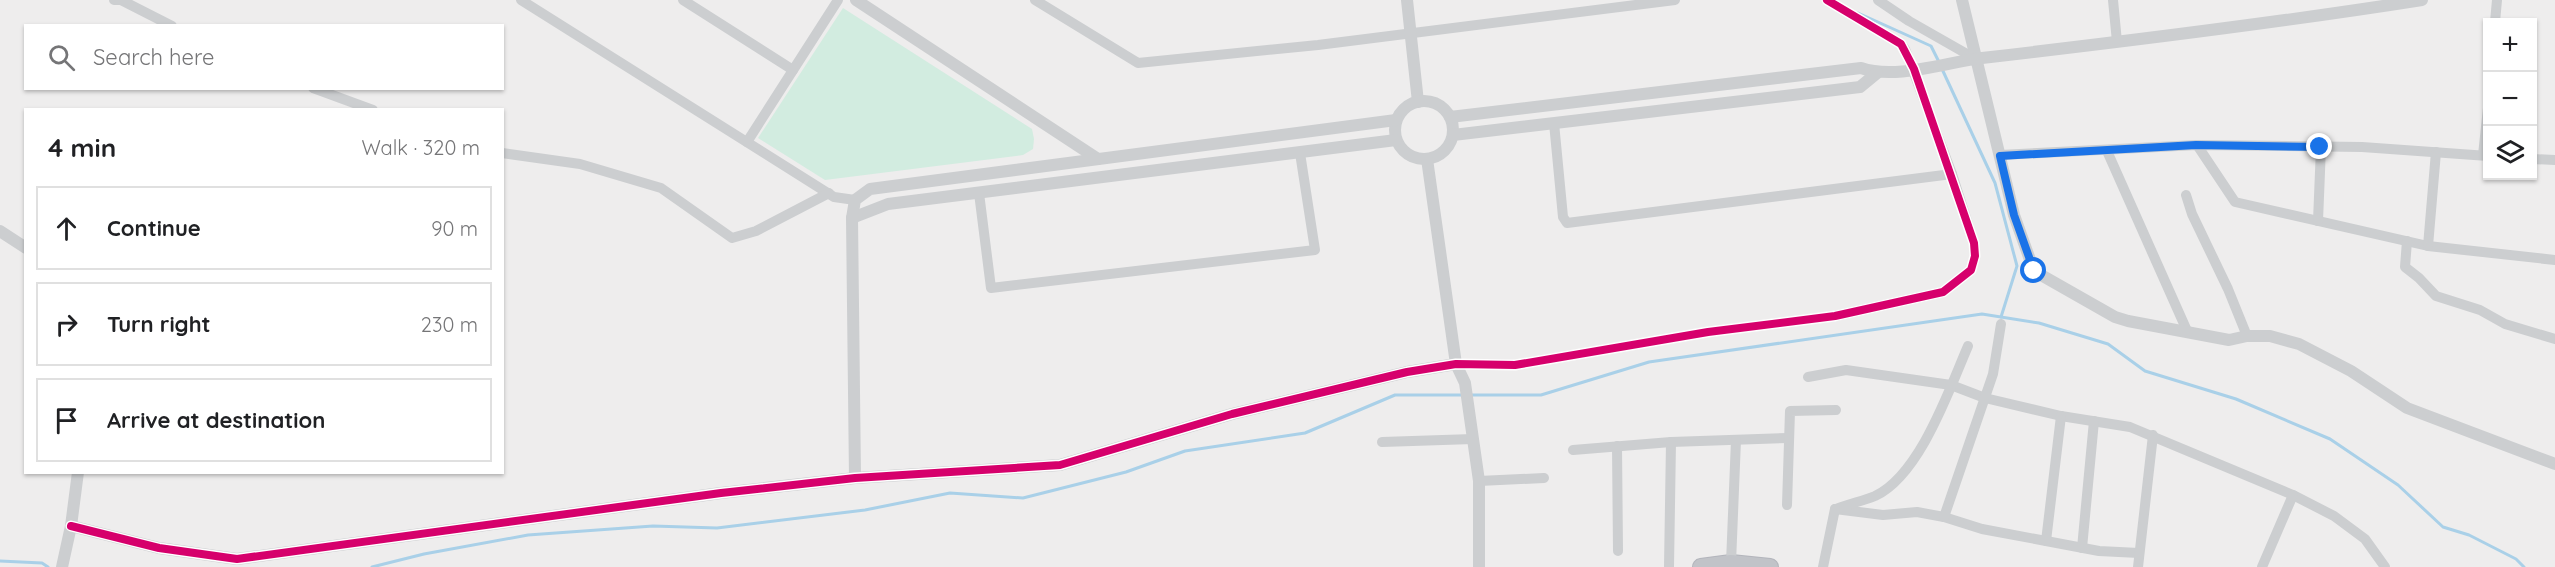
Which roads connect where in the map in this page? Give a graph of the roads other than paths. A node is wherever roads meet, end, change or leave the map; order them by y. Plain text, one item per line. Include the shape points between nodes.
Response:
1 (114, 0) edge
2 (521, 0) edge
3 (683, 0) edge
4 (838, 0) edge
5 (856, 0) edge
6 (1035, 0) edge
7 (1407, 0) edge
8 (1676, 0) edge
9 (1827, 0) edge
10 (1878, 0) edge
11 (1962, 0) edge
12 (2113, 0) edge
13 (2422, 0) edge
14 (2496, 0) edge
15 (539, 4) edge
16 (2495, 18) edge
17 (168, 24) edge
18 (1411, 34) junction
19 (2117, 42) junction
20 (1974, 58) junction
21 (1914, 69) junction
22 (793, 70) junction
23 (1877, 73) junction
24 (318, 90) edge
25 (1418, 102) junction
26 (368, 108) edge
27 (1450, 117) junction
28 (1396, 120) junction
29 (1554, 123) junction
30 (1453, 135) junction
31 (1396, 140) junction
32 (747, 142) junction
33 (2196, 145) junction
34 (2320, 147) junction
35 (2107, 151) junction
36 (2436, 152) junction
37 (504, 153) edge
38 (1300, 153) junction
39 (2000, 156) junction
40 (2483, 156) edge
41 (1098, 159) junction
42 (1427, 159) junction
43 (2537, 159) edge
44 (2555, 160) edge
45 (1952, 174) junction
46 (829, 193) junction
47 (979, 193) junction
48 (2186, 195) dead end
49 (855, 200) junction
50 (852, 218) junction
51 (2318, 222) junction
52 (0, 231) edge
53 (2407, 241) junction
54 (2428, 246) junction
55 (24, 247) edge
56 (2555, 260) edge
57 (2001, 324) dead end
58 (2188, 333) junction
59 (2247, 336) junction
60 (2555, 339) edge
61 (1968, 346) dead end
62 (1456, 364) junction
63 (1808, 377) dead end
64 (1951, 385) junction
65 (1985, 398) junction
66 (1836, 410) dead end
67 (2061, 416) junction
68 (2094, 421) junction
69 (1472, 434) junction
70 (2153, 435) junction
71 (1788, 438) junction
72 (1736, 440) junction
73 (1382, 442) dead end
74 (1671, 442) junction
75 (1617, 447) junction
76 (1573, 450) dead end
77 (2555, 464) edge
78 (78, 474) edge
79 (855, 478) junction
80 (1544, 478) dead end
81 (1479, 482) junction
82 (2293, 495) junction
83 (1787, 505) dead end
84 (1835, 509) junction
85 (1944, 517) junction
86 (71, 526) junction
87 (2046, 542) junction
88 (2082, 548) junction
89 (1618, 551) dead end
90 (2139, 553) junction
91 (1731, 563) junction
92 (62, 567) edge
93 (1479, 567) edge
94 (1669, 567) edge
95 (1701, 567) edge
96 (1770, 567) edge
97 (1823, 567) edge
98 (2138, 567) edge
99 (2262, 567) edge
100 (2385, 567) edge

1 - 17 street
2 - 15 street
3 - 22 street
4 - 22 street
5 - 41 street
6 - 18 street via 1138,63
7 - 18 street
8 - 18 street
9 - 21 street via 1901,44
10 - 20 street
11 - 20 street
12 - 19 street
13 - 19 street
14 - 16 street
15 - 32 street
18 - 25 street
19 - 20 street
20 - 21 street
20 - 39 street
21 - 23 street
21 - 45 street
22 - 32 street
23 - 27 street via 1861,68
23 - 29 street via 1860,87
24 - 26 street
25 - 27 street via 1437,104
25 - 28 street via 1409,105
27 - 30 street
28 - 31 street
28 - 41 street
29 - 30 street
29 - 45 street via 1563,218 1567,223
30 - 42 street via 1444,151
31 - 38 street
31 - 42 street via 1408,155
32 - 46 street
33 - 34 street
33 - 35 street
33 - 51 street via 2235,202
34 - 36 street
34 - 51 street
35 - 39 street
35 - 58 street
36 - 40 street
36 - 54 street
37 - 46 street via 580,164 661,188 732,238 756,231
38 - 47 street
38 - 47 street via 1315,250 990,288
39 - 58 street via 2014,215 2034,271 2115,317
41 - 49 street via 870,189
42 - 62 street
43 - 44 street
45 - 62 street via 1975,256 1971,270 1943,292 1835,316 1708,332 1526,363
46 - 49 street
47 - 50 street via 888,204
48 - 59 street
49 - 50 street
50 - 79 street
51 - 53 street
52 - 55 street
53 - 54 street
53 - 60 street via 2405,267 2436,296
54 - 56 street
57 - 65 street
58 - 59 street via 2229,340
59 - 77 street via 2270,336 2299,344 2351,371 2407,408
61 - 64 street
62 - 69 street via 1465,383
62 - 79 street via 1232,414 1060,465
63 - 64 street via 1846,370
64 - 65 street
64 - 84 street via 1909,468 1876,495
65 - 67 street
65 - 85 street
66 - 71 street via 1790,411
67 - 68 street
67 - 87 street
68 - 70 street
68 - 88 street
69 - 73 street
69 - 81 street
70 - 82 street
70 - 90 street
71 - 72 street
71 - 83 street
72 - 74 street
72 - 91 street
74 - 75 street
74 - 94 street
75 - 76 street
75 - 89 street
78 - 86 street
79 - 86 street via 237,559 159,548
80 - 81 street
81 - 93 street
82 - 99 street
82 - 100 street via 2334,516 2365,539
84 - 85 street via 1883,515 1917,512
84 - 97 street
85 - 87 street
86 - 92 street
87 - 88 street
88 - 90 street
90 - 98 street
91 - 95 highway
91 - 96 highway

